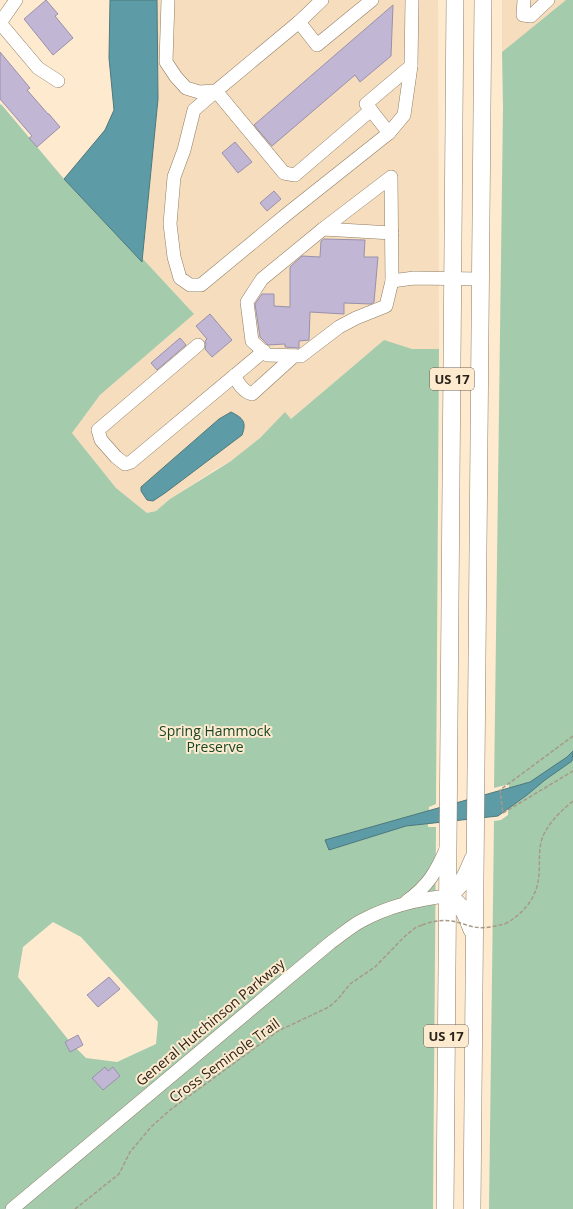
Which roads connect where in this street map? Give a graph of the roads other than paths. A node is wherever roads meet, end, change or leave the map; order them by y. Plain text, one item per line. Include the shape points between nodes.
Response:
1 (16, 0) edge
2 (168, 0) edge
3 (322, 0) edge
4 (372, 0) edge
5 (412, 0) edge
6 (455, 0) edge
7 (483, 0) edge
8 (524, 0) edge
9 (548, 0) edge
10 (299, 22) junction
11 (0, 23) edge
12 (411, 66) junction
13 (58, 81) dead end
14 (216, 91) junction
15 (371, 110) junction
16 (389, 133) junction
17 (323, 229) junction
18 (392, 233) junction
19 (453, 279) junction
20 (480, 279) junction
21 (392, 281) junction
22 (198, 345) dead end
23 (264, 351) junction
24 (294, 356) junction
25 (235, 375) junction
26 (448, 838) junction
27 (475, 853) junction
28 (448, 896) junction
29 (405, 902) junction
30 (475, 938) junction
31 (12, 1209) edge
32 (445, 1209) edge
33 (472, 1209) edge

1 - 11 street
2 - 14 street via 166,62 186,88 199,92
3 - 10 street
4 - 10 street via 317,45
5 - 12 street
6 - 19 main road, US 17
7 - 20 main road, US 17
8 - 9 street via 523,15 531,16
10 - 14 street
11 - 13 street via 38,68
12 - 15 street via 366,104
12 - 16 street via 404,115
14 - 15 street via 284,173 295,175
14 - 16 street via 194,110 174,177 170,224 174,257 180,278 190,285 201,285
15 - 16 street
17 - 18 street
17 - 18 street via 391,177
17 - 23 street via 262,280 247,302 252,341
18 - 21 street
19 - 20 street
19 - 21 street via 414,278
19 - 26 main road, US 17
20 - 27 main road, US 17
21 - 24 street via 386,306 339,327 301,356
22 - 25 street via 98,430 101,440 116,457 125,464 131,462
23 - 24 street via 268,355
23 - 25 street
24 - 25 street via 252,394 237,381
26 - 28 main road, US 17
26 - 29 street via 437,870 416,894
27 - 28 main road via 458,888
27 - 30 main road, US 17
28 - 29 street, General Hutchinson Parkway
28 - 30 main road via 465,912
28 - 32 main road, US 17
29 - 31 street, General Hutchinson Parkway via 360,922 330,943
30 - 33 main road, US 17

